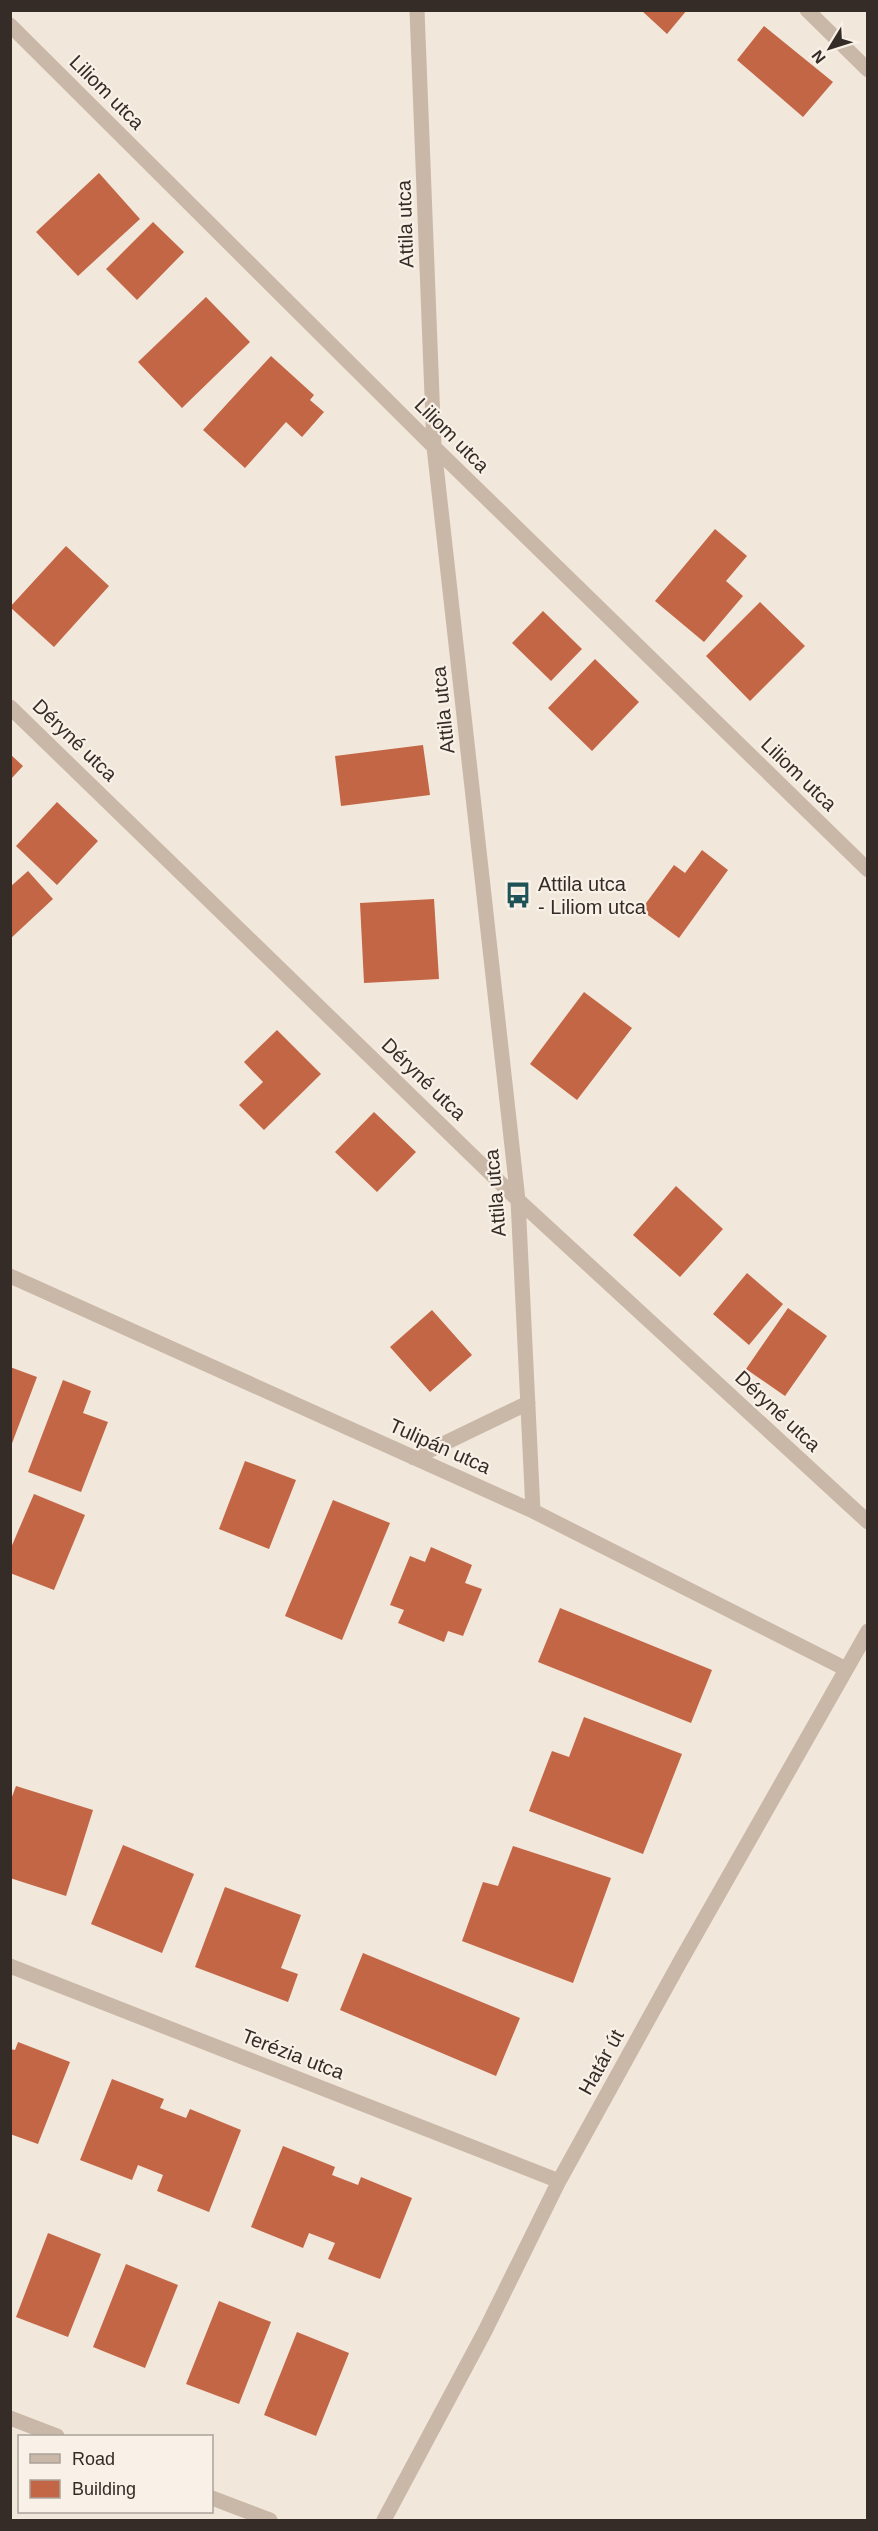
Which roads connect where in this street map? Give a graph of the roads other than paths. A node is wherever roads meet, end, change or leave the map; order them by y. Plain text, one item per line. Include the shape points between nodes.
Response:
1 (417, 10) edge
2 (807, 10) edge
3 (10, 26) edge
4 (867, 70) edge
5 (434, 447) junction
6 (10, 707) edge
7 (867, 870) edge
8 (518, 1200) junction
9 (10, 1276) edge
10 (528, 1403) junction
11 (414, 1458) junction
12 (533, 1511) junction
13 (867, 1522) edge
14 (867, 1631) edge
15 (846, 1669) junction
16 (10, 1966) edge
17 (559, 2181) junction
18 (10, 2418) edge
19 (54, 2435) edge
20 (213, 2498) edge
21 (270, 2520) edge
22 (384, 2520) edge

1 - 5 street, Attila utca
2 - 4 street
3 - 5 street, Liliom utca
5 - 7 street, Liliom utca
5 - 8 street, Attila utca
6 - 8 street, Déryné utca
8 - 10 street, Attila utca
8 - 13 street, Déryné utca
9 - 11 street, Tulipán utca
10 - 11 street
10 - 12 street, Attila utca
11 - 12 street, Tulipán utca
12 - 15 street, Tulipán utca
14 - 15 street, Határ út
15 - 17 street, Határ út
16 - 17 street, Terézia utca
17 - 22 street, Határ út via 485,2331
18 - 19 street
20 - 21 street

